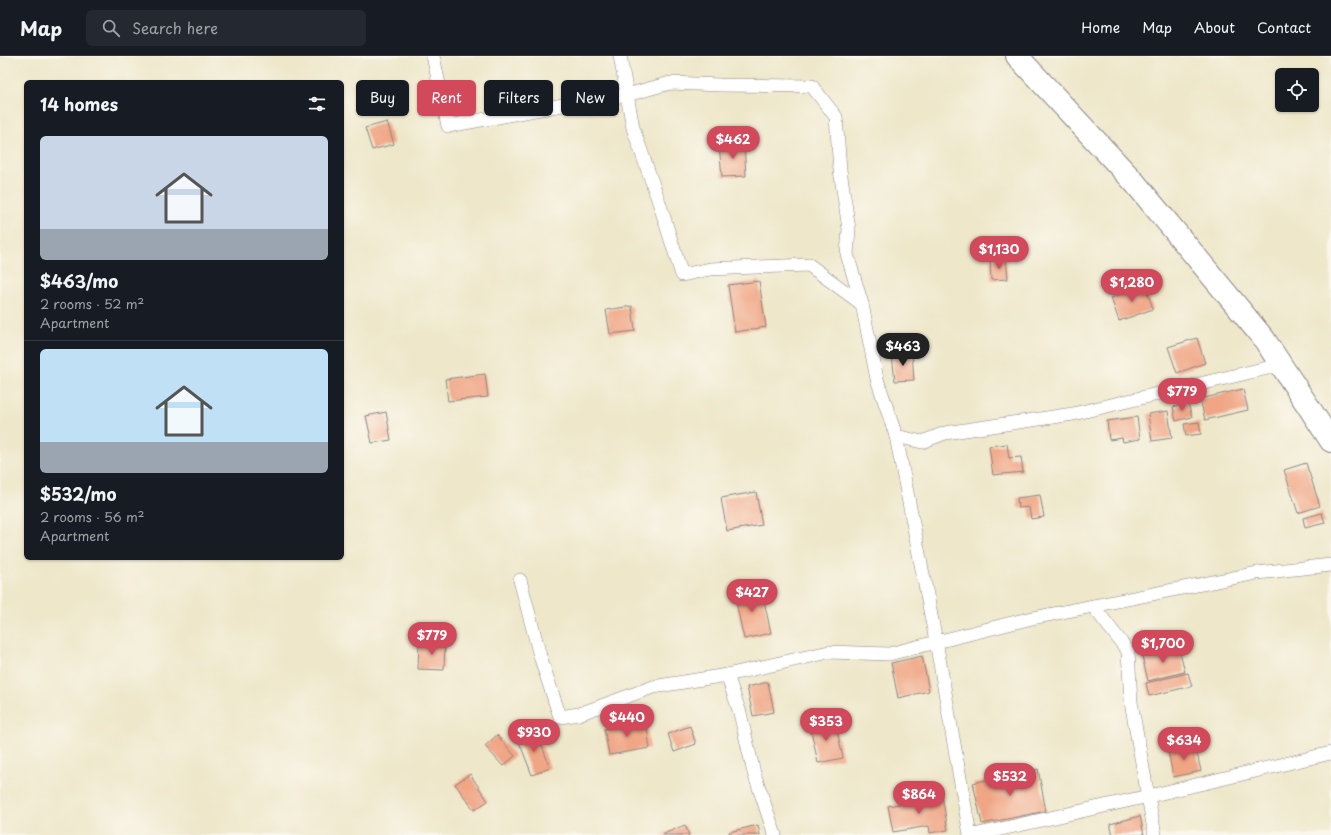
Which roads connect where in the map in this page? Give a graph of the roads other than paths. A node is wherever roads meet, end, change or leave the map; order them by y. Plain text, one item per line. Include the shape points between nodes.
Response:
1 (433, 56) edge
2 (620, 56) edge
3 (1017, 56) edge
4 (627, 95) junction
5 (862, 304) junction
6 (1280, 365) junction
7 (896, 436) junction
8 (1331, 441) edge
9 (1331, 565) edge
10 (520, 580) dead end
11 (1093, 606) junction
12 (936, 641) junction
13 (727, 675) junction
14 (1331, 753) edge
15 (1149, 796) junction
16 (775, 835) edge
17 (970, 835) edge
18 (974, 835) edge
19 (1155, 835) edge

1 - 4 lane via 448,126
2 - 4 lane
3 - 6 street via 1135,183 1264,339
4 - 5 lane via 634,128 682,274 710,269 809,265
4 - 5 lane via 670,82 812,86 836,117 840,170 849,229 848,254
5 - 7 lane via 877,379
6 - 7 lane via 1073,414 945,433 922,442
6 - 8 street
7 - 12 lane
9 - 11 lane via 1257,574
10 - 13 lane via 540,656 560,717 579,714 653,687
11 - 12 lane
11 - 15 lane via 1128,651 1131,702
12 - 13 lane via 889,654 829,652
12 - 17 lane
13 - 16 lane via 740,714 754,773
14 - 15 lane
15 - 18 lane
15 - 19 lane

